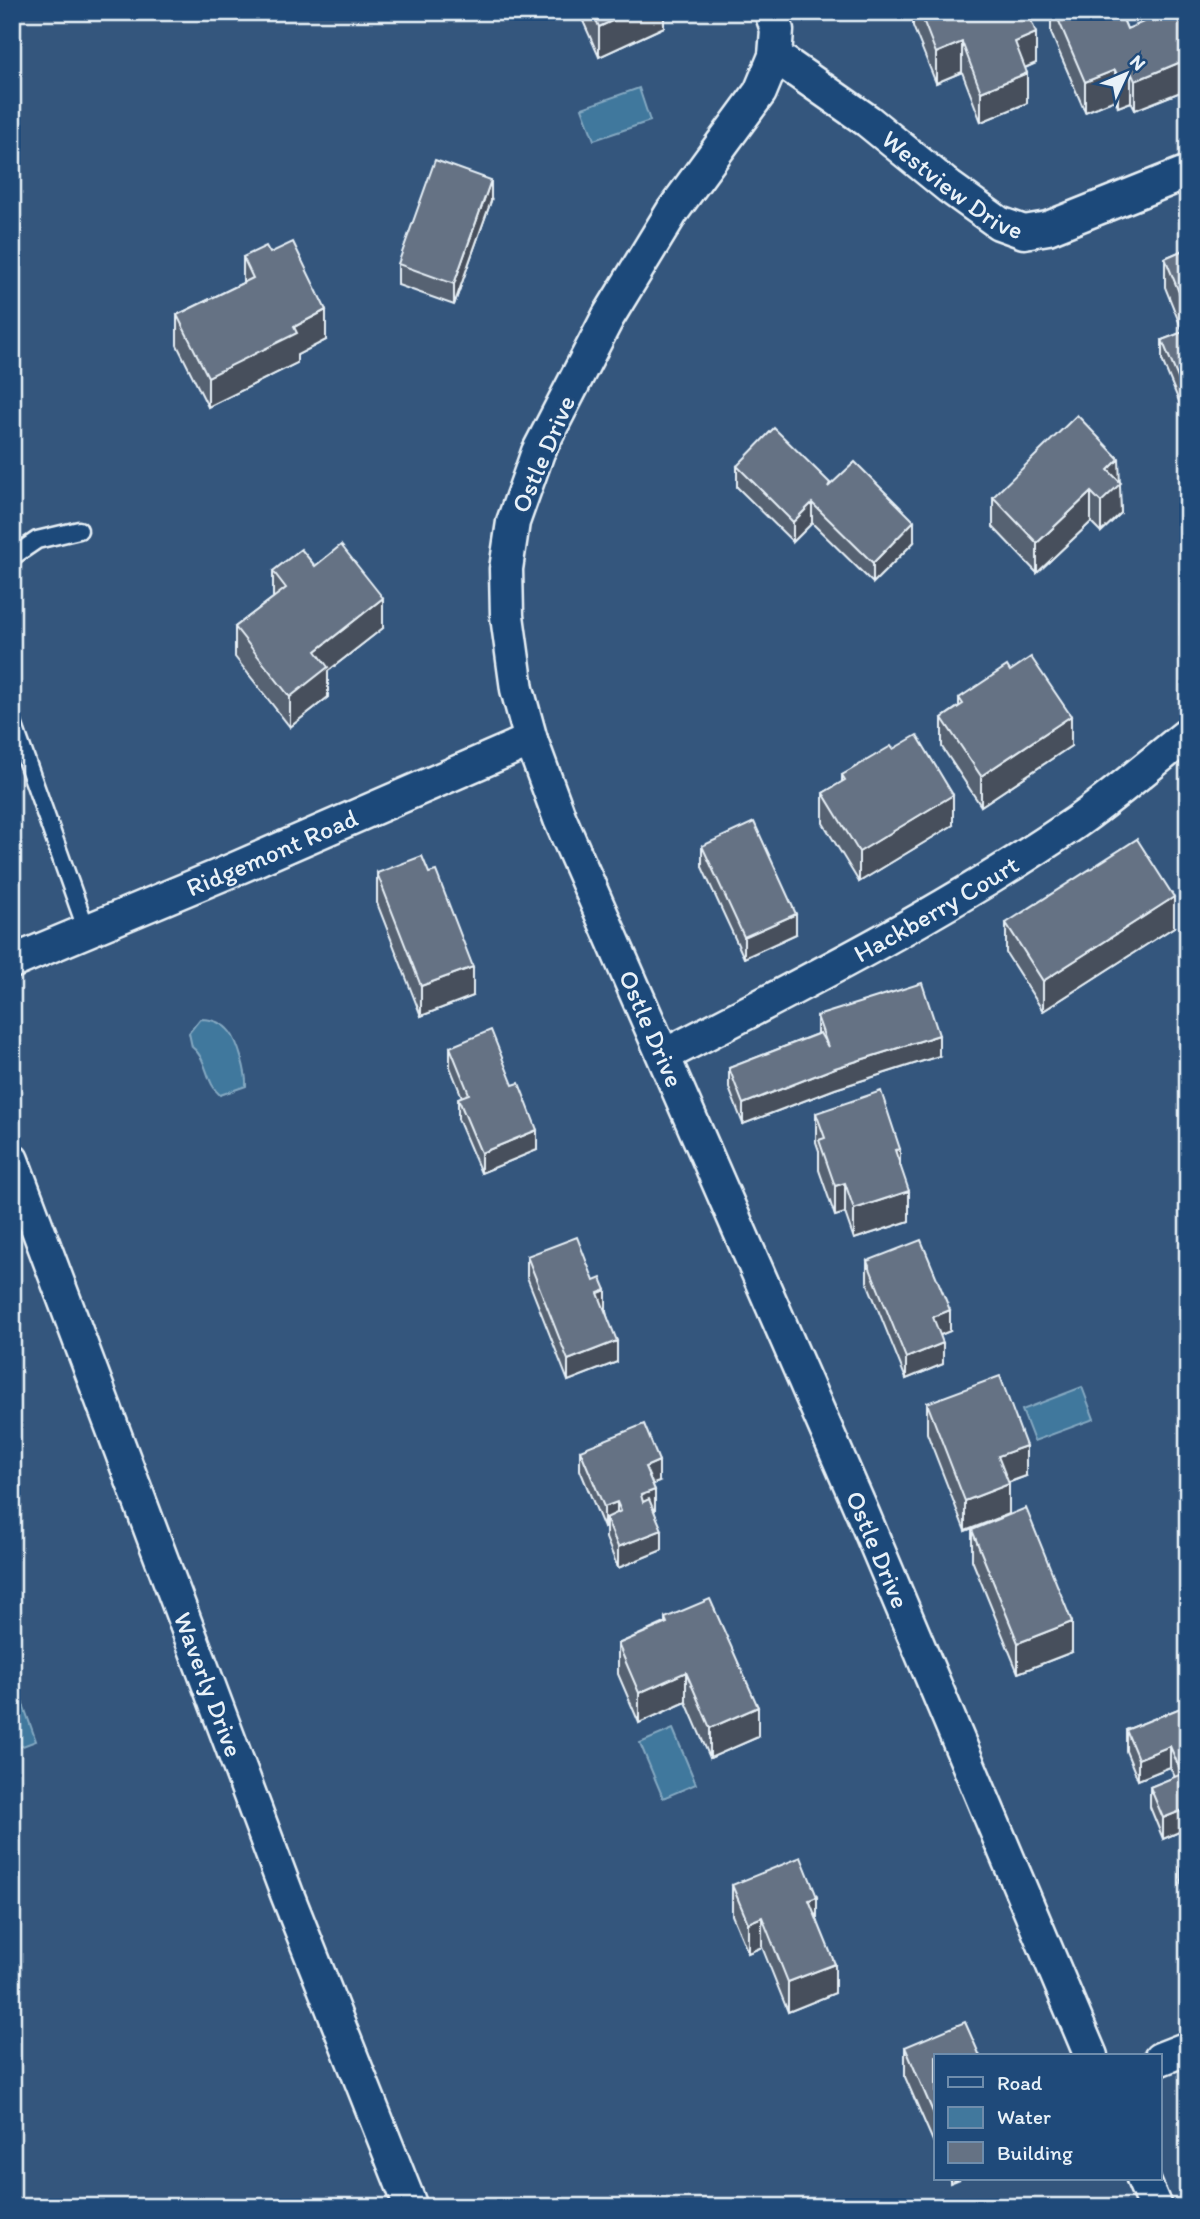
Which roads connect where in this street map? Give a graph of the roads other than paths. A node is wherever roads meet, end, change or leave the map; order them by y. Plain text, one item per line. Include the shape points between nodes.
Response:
1 (771, 12) edge
2 (775, 56) junction
3 (1188, 172) edge
4 (79, 530) dead end
5 (12, 557) edge
6 (12, 720) edge
7 (1188, 734) edge
8 (531, 740) junction
9 (88, 931) junction
10 (12, 962) edge
11 (665, 1055) junction
12 (12, 1160) edge
13 (1188, 2048) edge
14 (1090, 2054) edge
15 (1162, 2058) edge
16 (1143, 2180) edge
17 (411, 2207) edge
18 (1155, 2207) edge

1 - 2 street, Ostle Drive
2 - 3 street, Westview Drive via 999,223 1024,232 1069,221
2 - 8 street, Ostle Drive via 761,92 672,212 608,317 538,452 513,522 506,569 507,616 517,689
4 - 5 lane via 37,540
6 - 9 lane
7 - 11 street, Hackberry Court via 1077,822 971,891 833,969
8 - 9 street, Ridgemont Road
8 - 11 street, Ostle Drive via 560,819
9 - 10 street, Ridgemont Road
11 - 14 street, Ostle Drive
12 - 17 street, Waverly Drive via 287,1894
13 - 15 street
16 - 18 street

